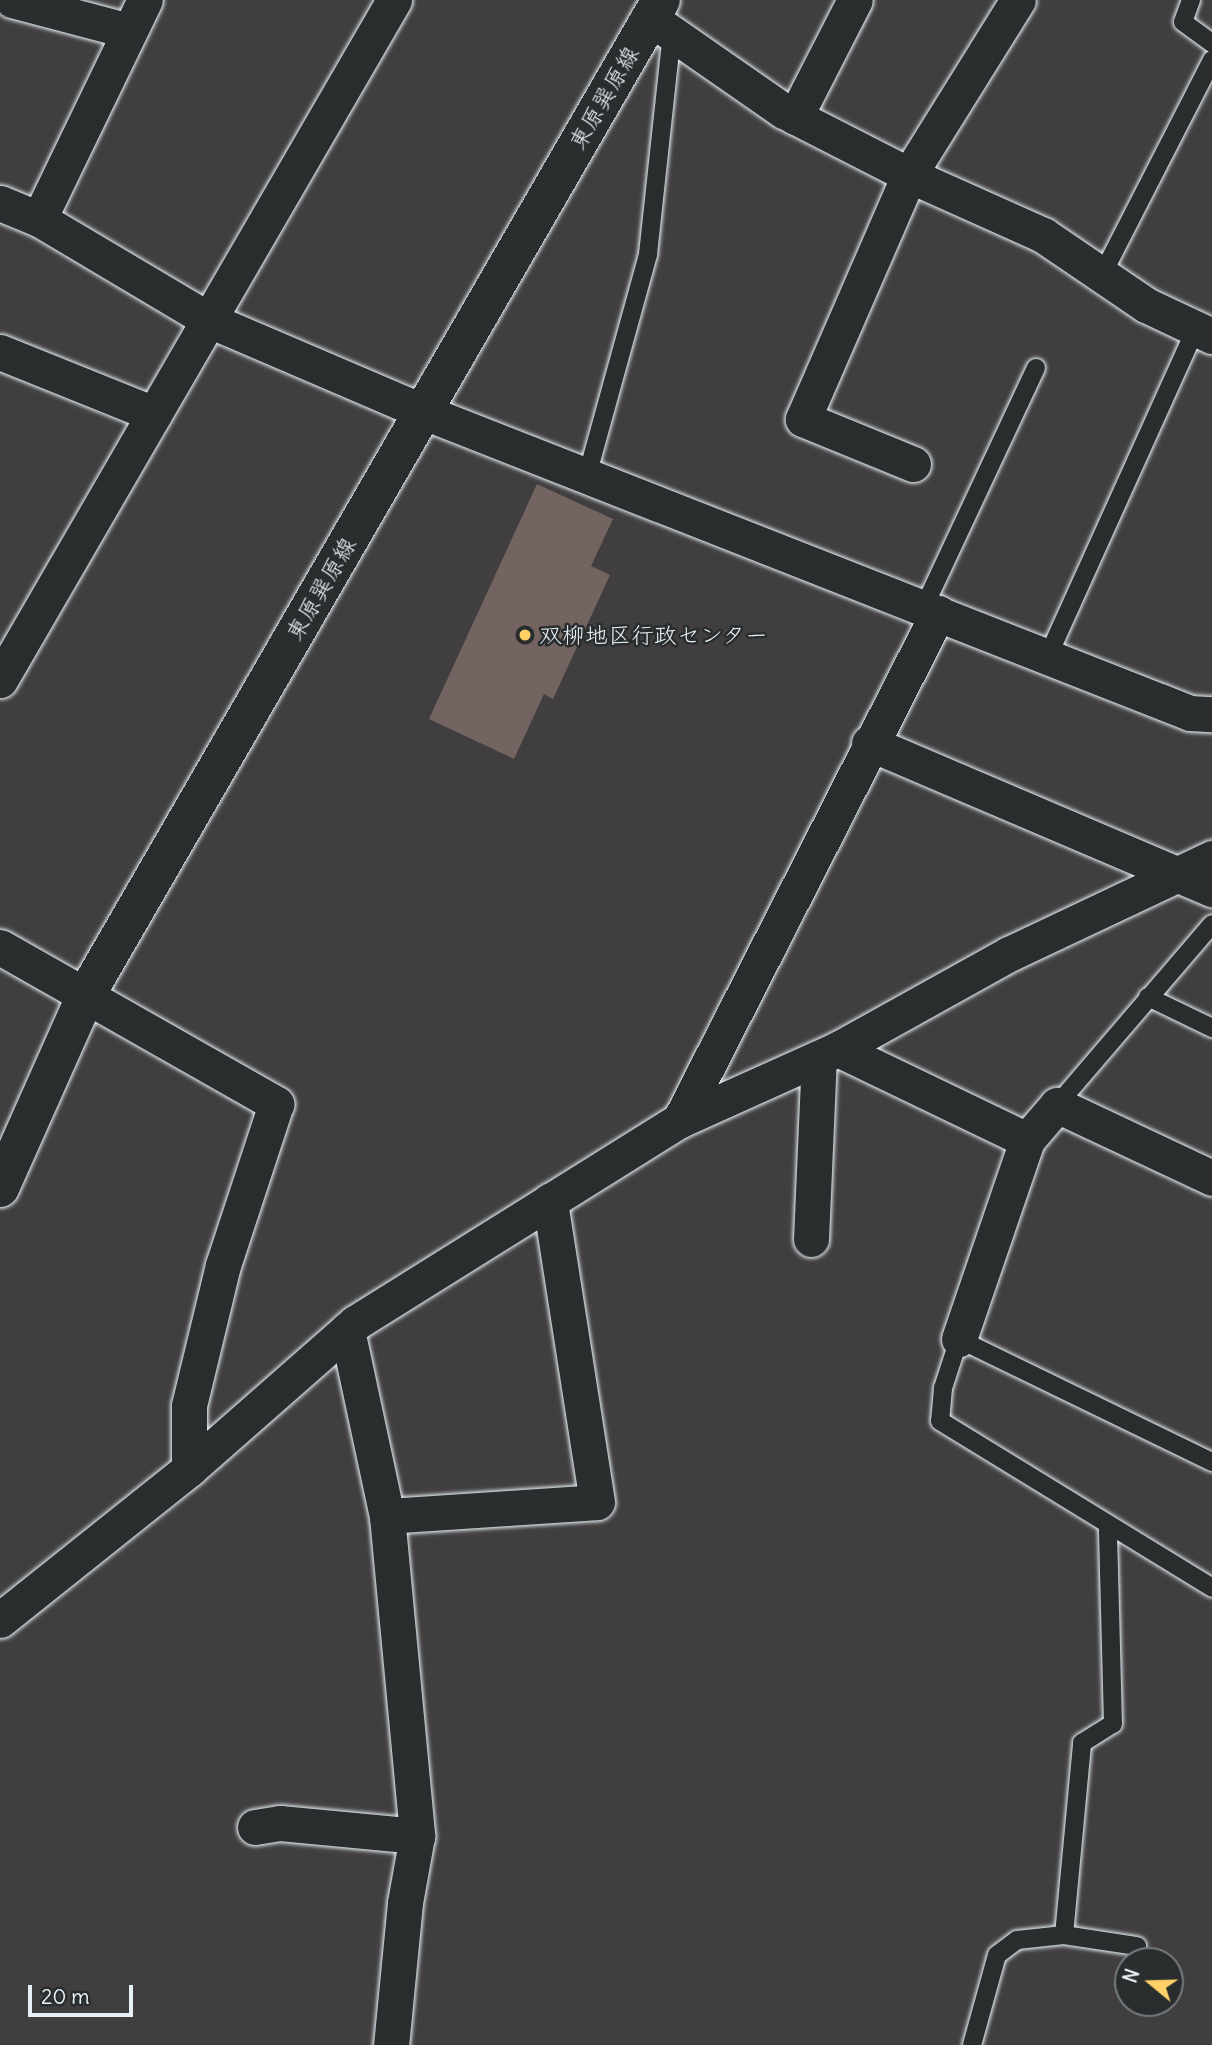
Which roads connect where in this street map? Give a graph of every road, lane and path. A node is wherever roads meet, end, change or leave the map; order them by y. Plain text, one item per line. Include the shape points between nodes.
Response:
1 (12, 0) edge
2 (145, 0) edge
3 (394, 0) edge
4 (855, 0) edge
5 (1018, 0) edge
6 (1191, 0) edge
7 (661, 17) edge
8 (129, 31) junction
9 (1212, 43) edge
10 (1212, 61) edge
11 (795, 117) junction
12 (909, 175) junction
13 (0, 203) edge
14 (39, 219) junction
15 (1102, 275) junction
16 (209, 320) junction
17 (1204, 332) edge
18 (0, 352) edge
19 (1035, 369) dead end
20 (424, 412) junction
21 (154, 414) junction
22 (913, 464) dead end
23 (587, 476) junction
24 (931, 610) junction
25 (1048, 656) junction
26 (0, 680) edge
27 (1205, 720) edge
28 (869, 743) junction
29 (1212, 858) edge
30 (1179, 875) junction
31 (1212, 889) edge
32 (1212, 924) edge
33 (0, 947) edge
34 (86, 995) junction
35 (1148, 998) junction
36 (1212, 1028) edge
37 (828, 1054) junction
38 (1057, 1104) junction
39 (680, 1120) junction
40 (1027, 1140) junction
41 (1212, 1178) edge
42 (0, 1188) edge
43 (550, 1201) junction
44 (811, 1239) dead end
45 (347, 1329) junction
46 (959, 1339) junction
47 (1212, 1462) edge
48 (189, 1469) junction
49 (387, 1516) junction
50 (1108, 1527) junction
51 (1212, 1588) edge
52 (0, 1620) edge
53 (255, 1827) dead end
54 (417, 1836) junction
55 (1064, 1935) junction
56 (1137, 1946) dead end
57 (391, 2045) edge
58 (972, 2045) edge

1 - 8 street
2 - 8 street
3 - 16 street
4 - 11 street
5 - 12 street
6 - 9 lane via 1183,22
7 - 11 street
7 - 20 street, 東原巽原線
7 - 23 lane via 648,254
8 - 14 street
10 - 15 lane
11 - 12 street
12 - 15 street via 1043,235
12 - 22 street via 803,418
13 - 14 street
14 - 16 street
15 - 17 street via 1146,305
16 - 20 street
16 - 21 street
17 - 25 lane
18 - 21 street
19 - 24 lane
20 - 23 street
20 - 34 street, 東原巽原線
21 - 26 street
23 - 24 street
24 - 25 street
24 - 28 street
25 - 27 street
28 - 30 street
28 - 39 street
29 - 30 street
30 - 31 street
30 - 37 street via 1009,954
32 - 35 lane
33 - 34 street
34 - 42 street, 東原巽原線
34 - 48 street via 276,1104 223,1265 189,1406
35 - 36 lane
35 - 38 lane
37 - 39 street
37 - 40 street
37 - 44 street
38 - 40 street
38 - 41 street
39 - 43 street
40 - 46 street
43 - 45 street
43 - 49 street via 597,1502
45 - 48 street
45 - 49 street
46 - 47 lane
46 - 50 lane via 943,1388 940,1421
48 - 52 street
49 - 54 street
50 - 51 lane
50 - 55 lane via 1113,1724 1082,1743
53 - 54 street via 280,1823
54 - 57 street
55 - 56 lane
55 - 58 lane via 1017,1940 997,1955

